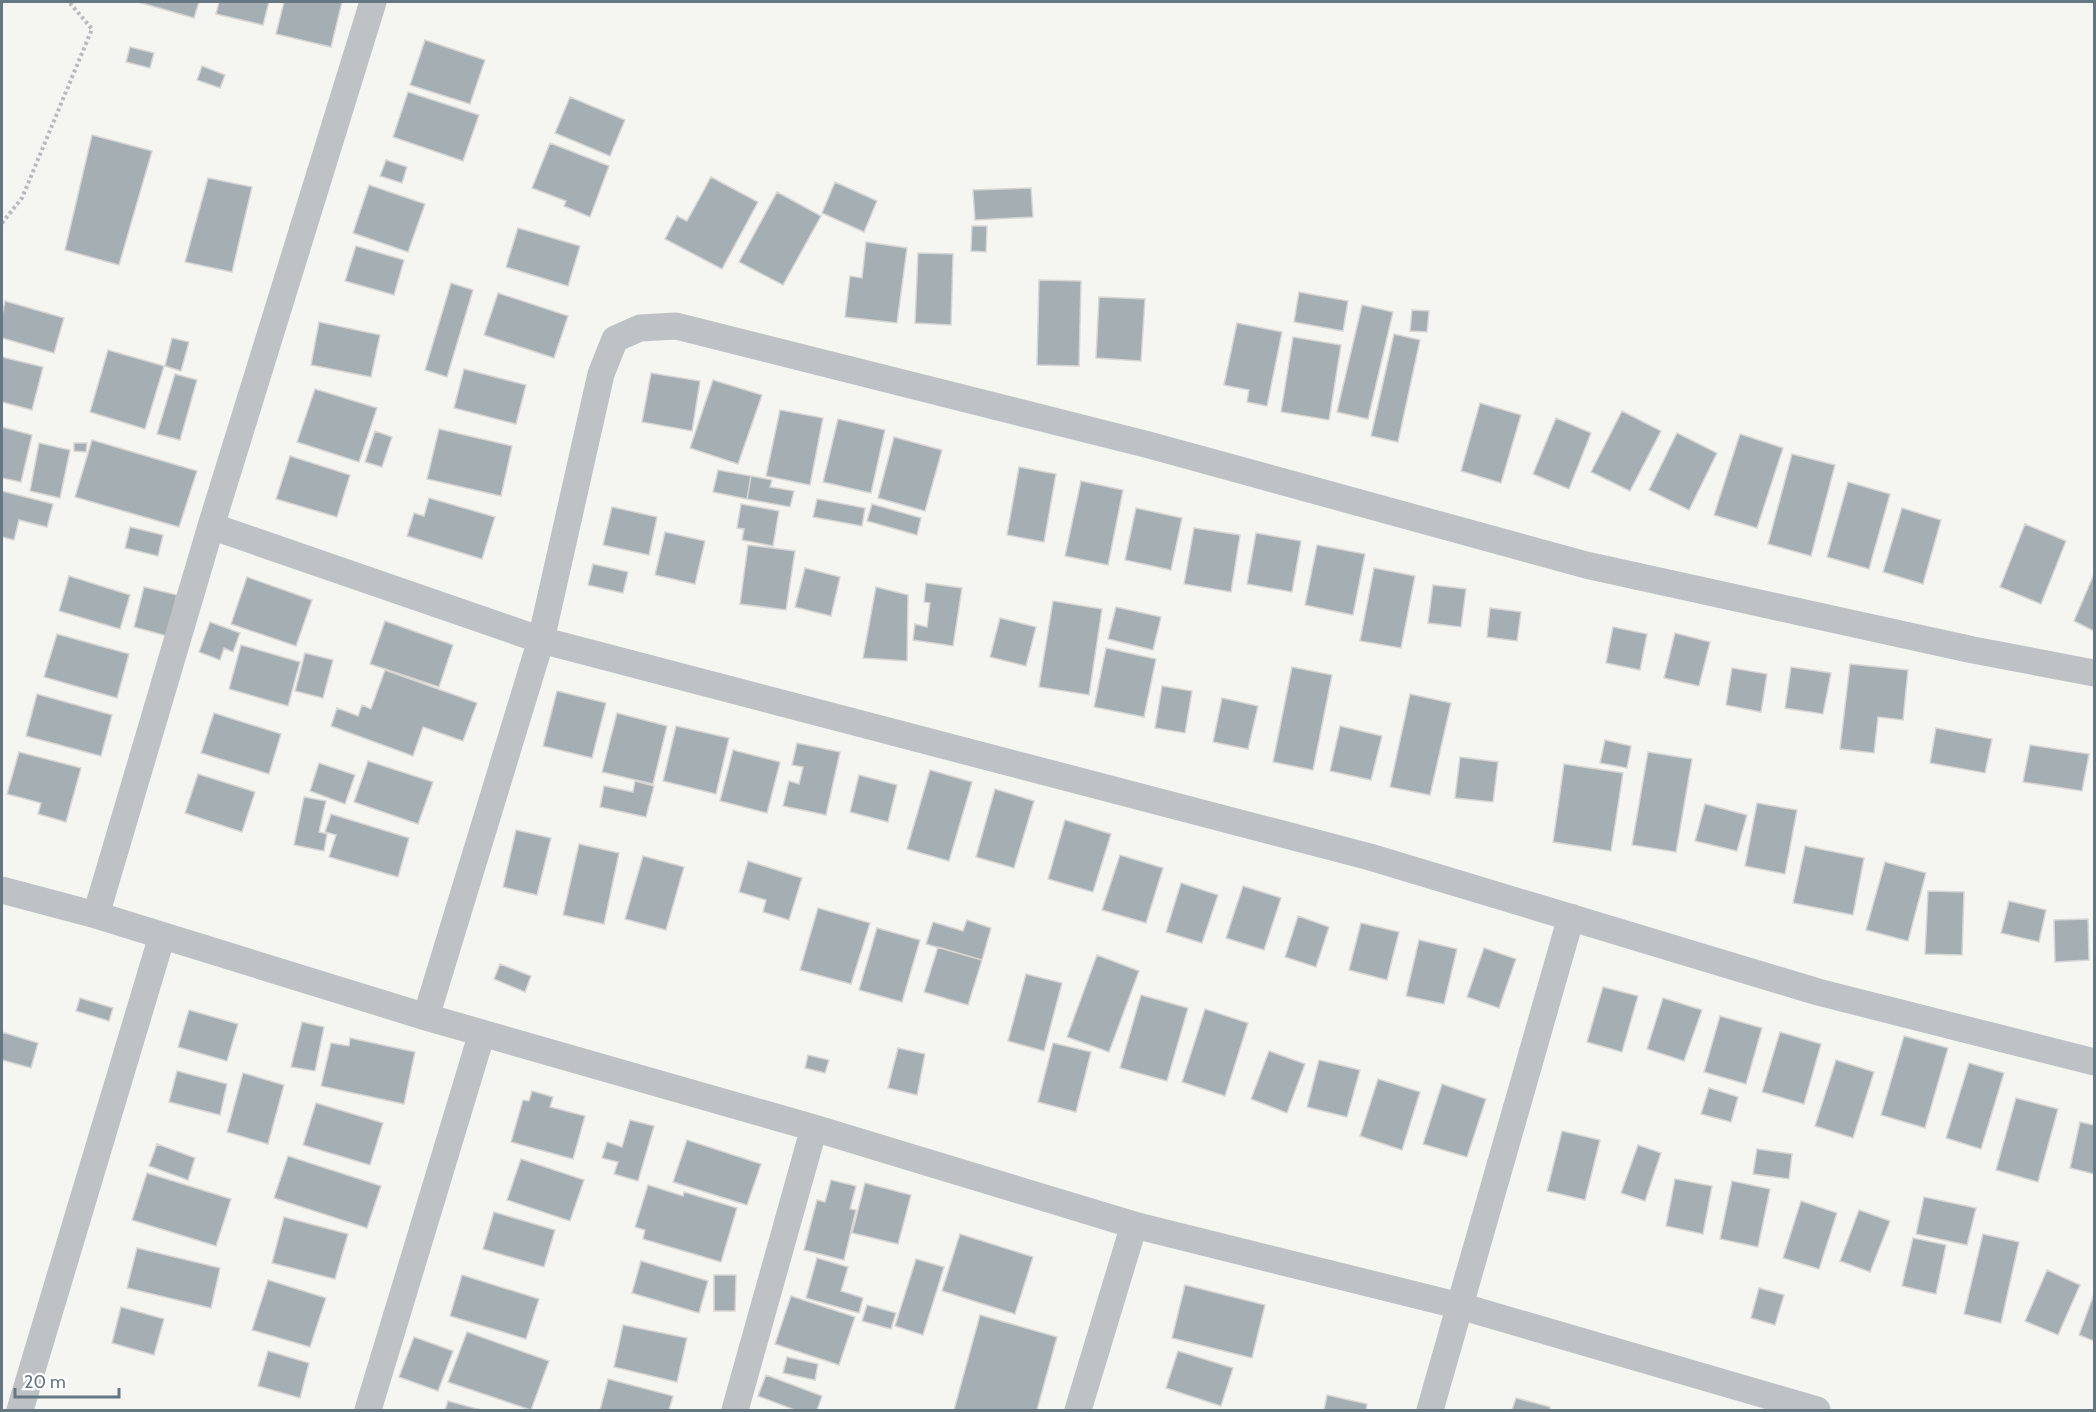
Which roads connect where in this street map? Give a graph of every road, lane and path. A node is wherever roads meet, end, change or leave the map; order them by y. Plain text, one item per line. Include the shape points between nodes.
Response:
1 (69, 2) edge
2 (373, 2) edge
3 (2, 223) edge
4 (212, 526) junction
5 (541, 640) junction
6 (2094, 673) edge
7 (2, 890) edge
8 (96, 915) junction
9 (1571, 917) junction
10 (162, 936) junction
11 (426, 1017) junction
12 (482, 1034) junction
13 (2094, 1062) edge
14 (814, 1128) junction
15 (1134, 1225) junction
16 (1460, 1306) junction
17 (1781, 1405) edge
18 (20, 1410) edge
19 (368, 1410) edge
20 (735, 1410) edge
21 (1078, 1410) edge
22 (1430, 1410) edge
23 (1817, 1410) edge

1 - 3 path via 92,29 22,198
2 - 4 street
4 - 5 street
4 - 8 street
5 - 6 street via 601,374 615,339 640,328 676,326 1137,442 1586,565
5 - 9 street via 1370,856
5 - 11 street
7 - 8 street
8 - 10 street
9 - 13 street via 1818,992
9 - 16 street
10 - 11 street
10 - 18 street
11 - 12 street
12 - 14 street
12 - 19 street
14 - 15 street
14 - 20 street
15 - 16 street
15 - 21 street
16 - 17 street
16 - 22 street
17 - 23 street

